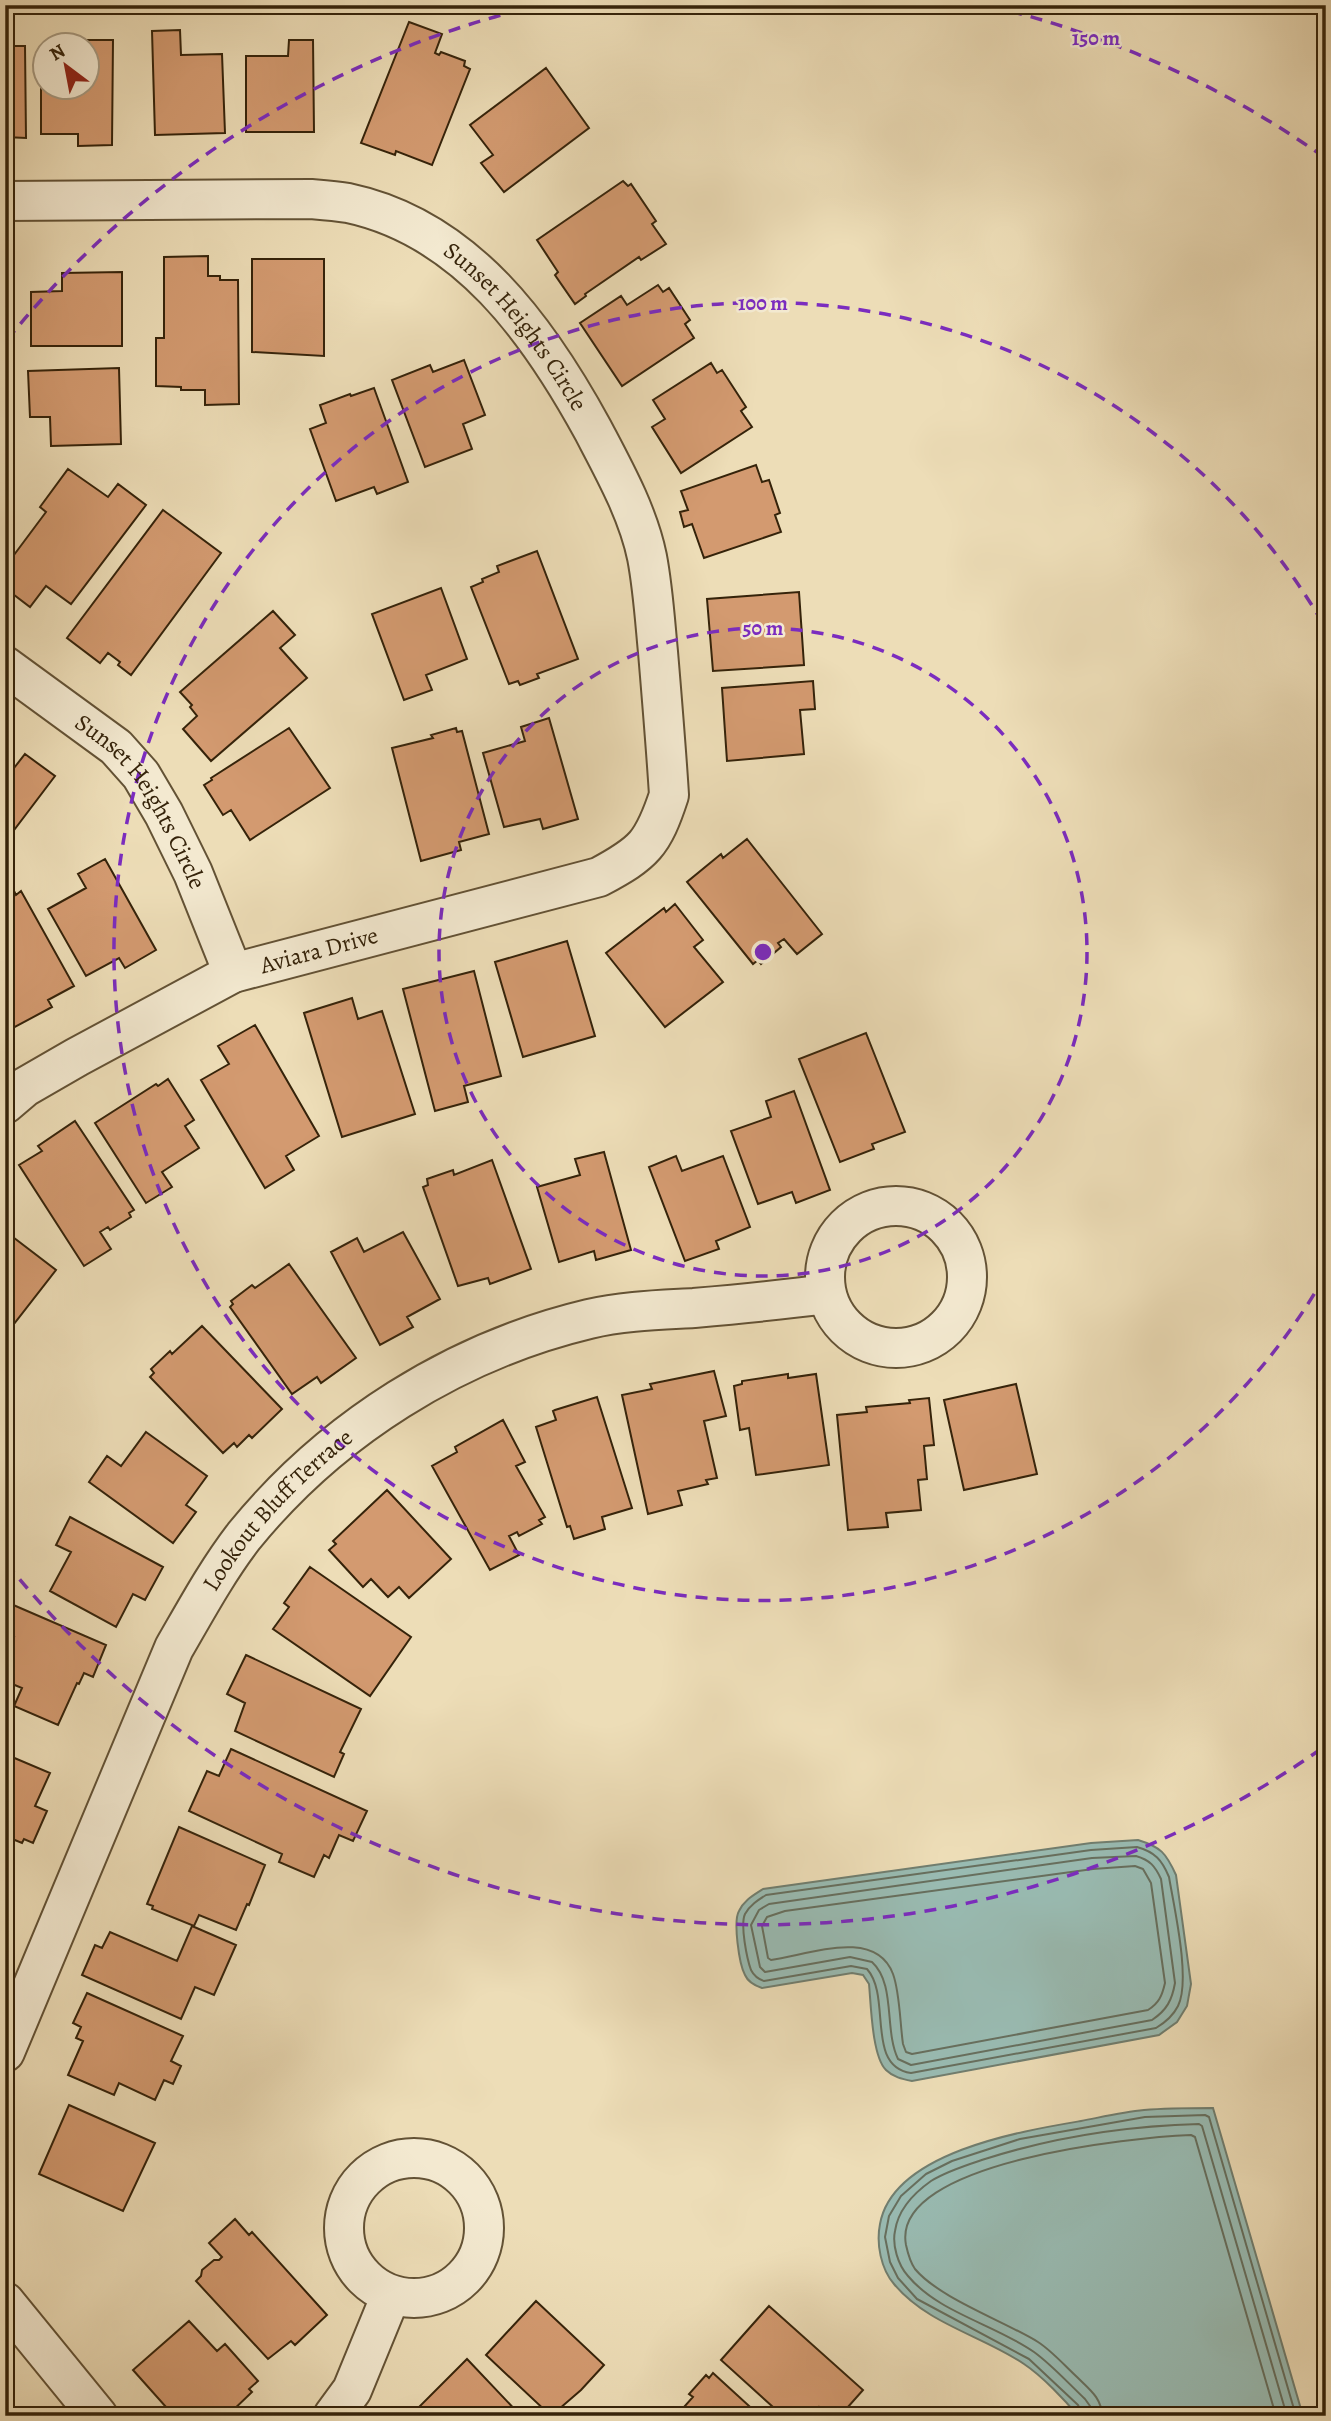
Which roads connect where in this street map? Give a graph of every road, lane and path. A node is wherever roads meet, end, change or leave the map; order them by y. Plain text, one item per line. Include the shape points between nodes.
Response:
1 (5, 201) edge
2 (5, 666) edge
3 (649, 842) joint
4 (233, 973) junction
5 (5, 1104) edge
6 (826, 1294) dead end
7 (5, 2052) edge
8 (391, 2295) dead end
9 (5, 2302) edge
10 (98, 2416) edge
11 (332, 2416) edge

1 - 3 street, Sunset Heights Circle via 311,199 347,203 416,229 481,274 538,339 584,414 631,509 646,556 669,795
2 - 4 street, Sunset Heights Circle via 116,747 141,775 193,873
3 - 4 street, Aviara Drive via 629,861 599,877
4 - 5 street, Aviara Drive via 66,1063
6 - 7 street, Lookout Bluff Terrace via 591,1319 533,1336 423,1384 324,1455 244,1536 174,1648
8 - 11 street via 352,2390
9 - 10 street

